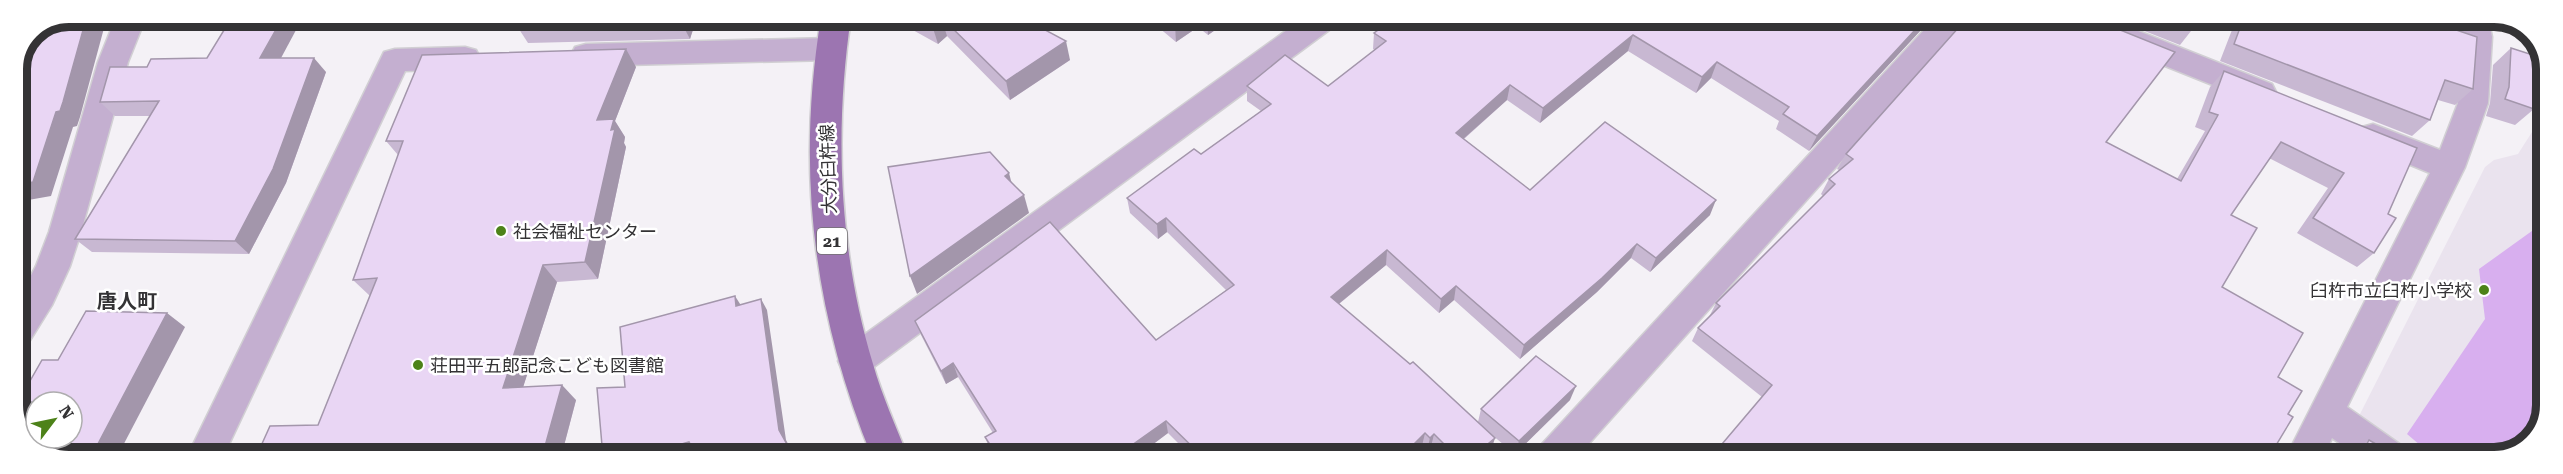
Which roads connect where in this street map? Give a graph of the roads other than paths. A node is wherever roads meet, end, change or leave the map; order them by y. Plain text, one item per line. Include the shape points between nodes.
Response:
1 (127, 27) edge
2 (834, 27) edge
3 (1312, 27) edge
4 (1944, 27) edge
5 (2098, 27) edge
6 (2474, 27) edge
7 (830, 49) junction
8 (559, 56) edge
9 (489, 58) edge
10 (2283, 101) edge
11 (2349, 127) edge
12 (2449, 167) junction
13 (27, 315) edge
14 (855, 362) junction
15 (2327, 413) junction
16 (210, 447) edge
17 (886, 447) edge
18 (1563, 447) edge
19 (2310, 447) edge
20 (2373, 447) edge

1 - 13 street via 56,258
2 - 7 main road, 大分臼杵線 / 21
3 - 14 street
4 - 18 street
5 - 10 street
6 - 12 street via 2473,103
7 - 8 street
7 - 14 main road, 大分臼杵線 / 21 via 826,125 828,205 839,289
9 - 16 street via 395,60
11 - 12 street
12 - 15 street
14 - 17 main road, 大分臼杵線 / 21
15 - 19 street
15 - 20 street

